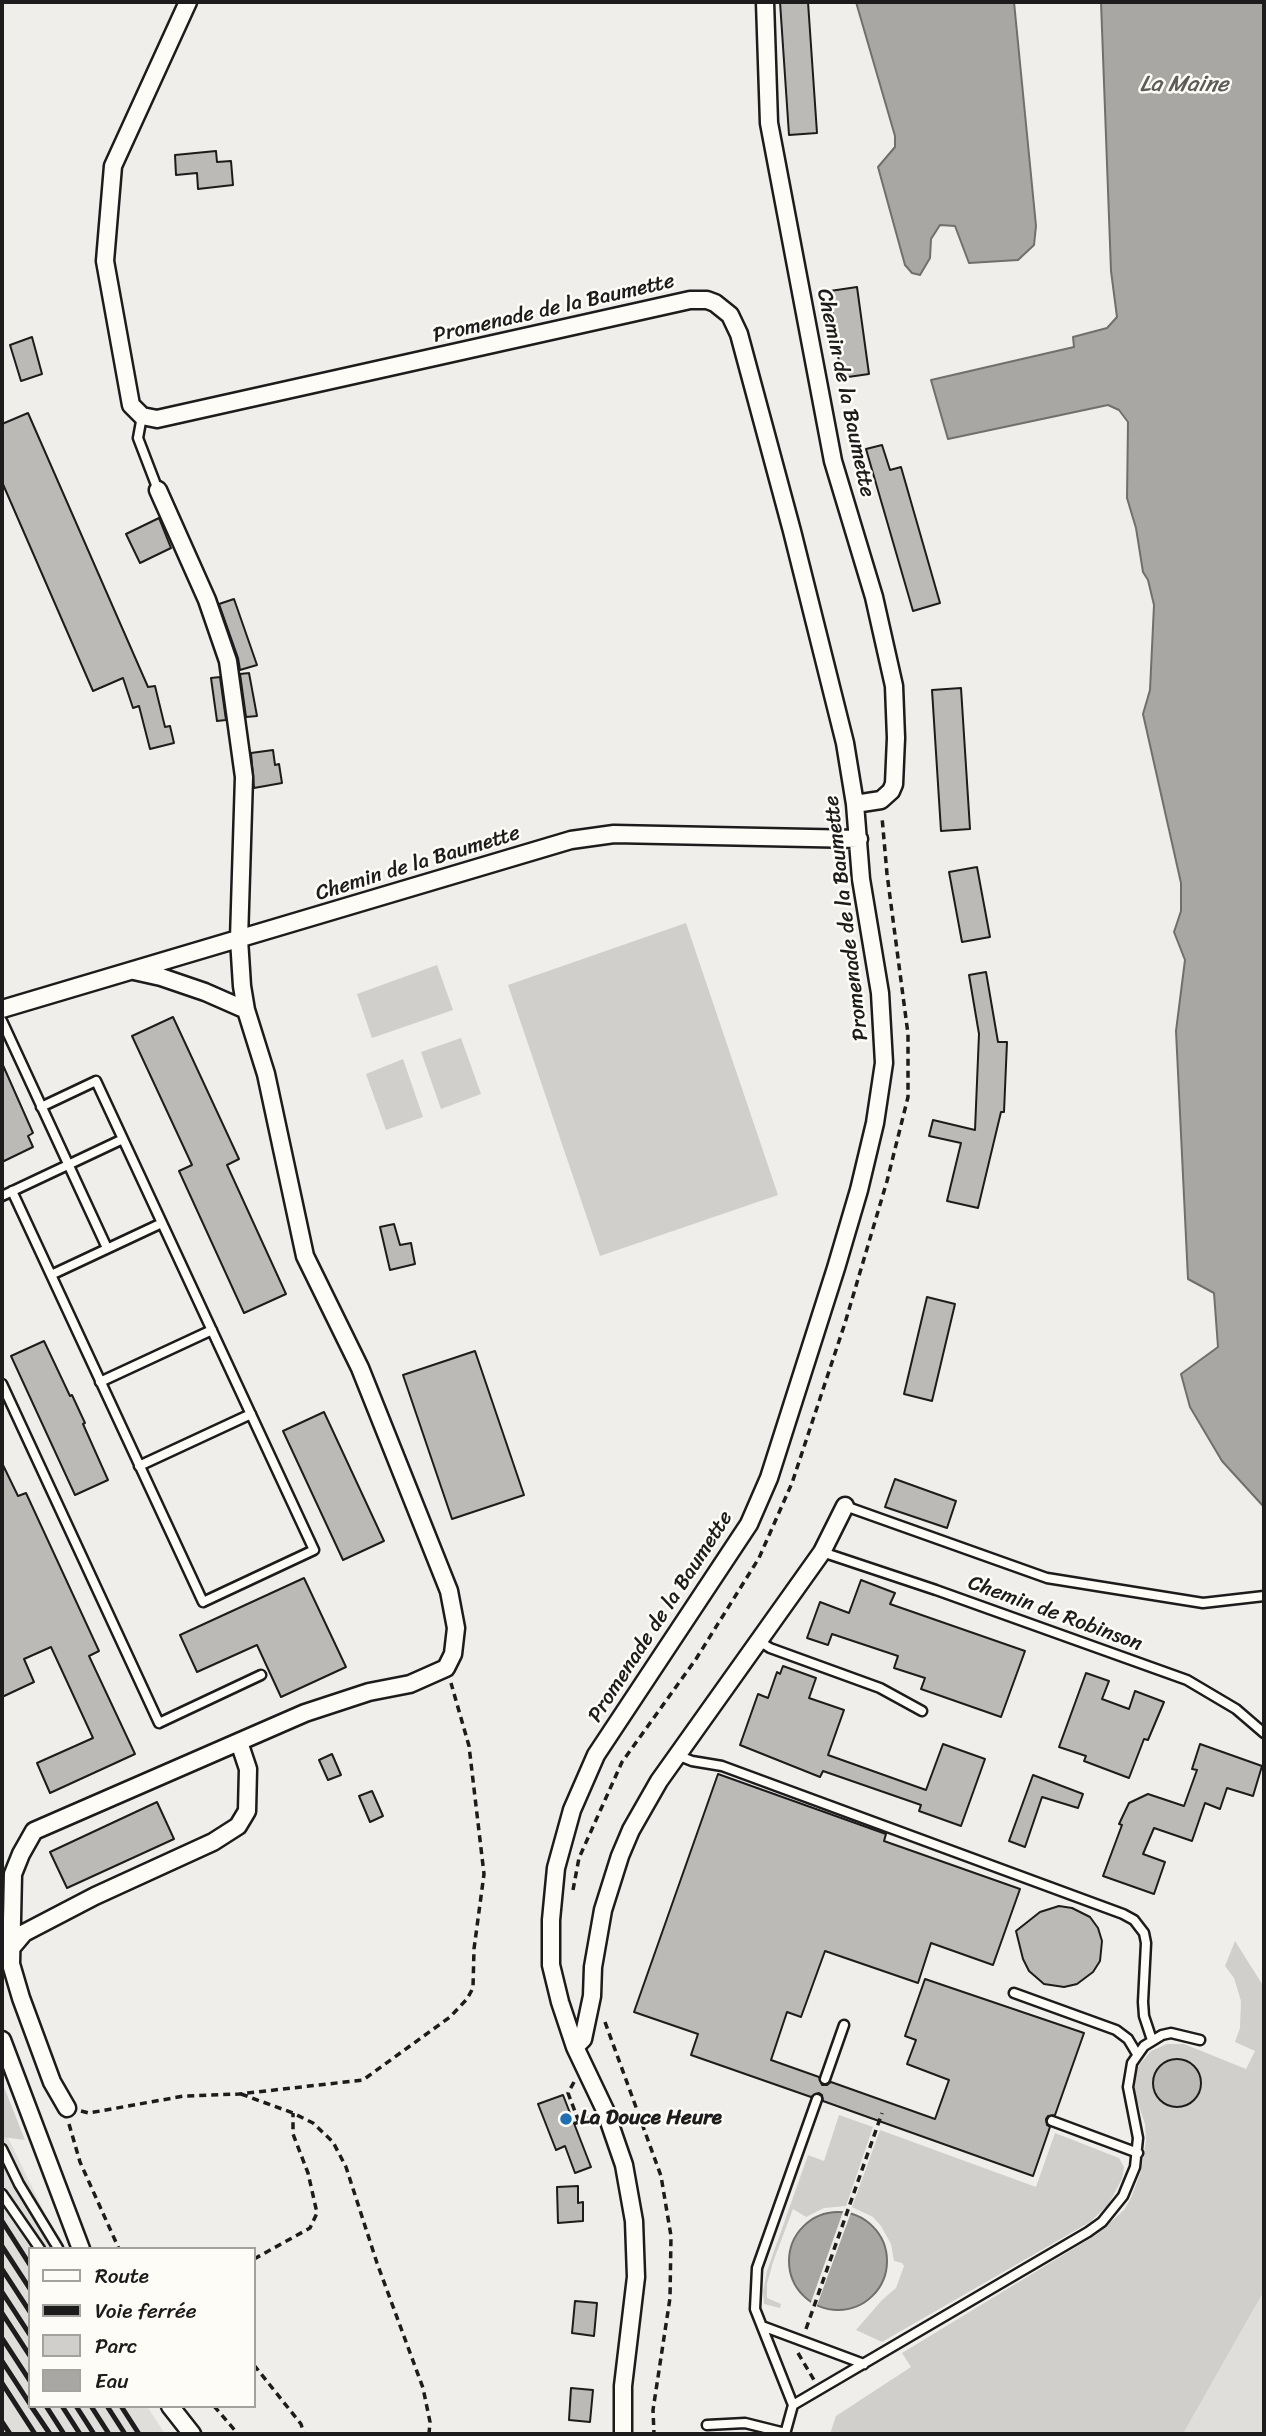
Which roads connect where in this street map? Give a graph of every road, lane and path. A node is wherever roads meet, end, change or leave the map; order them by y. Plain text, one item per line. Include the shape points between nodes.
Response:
1 (188, 2) edge
2 (765, 2) edge
3 (149, 417) junction
4 (158, 490) joint
5 (855, 804) junction
6 (859, 839) junction
7 (239, 939) junction
8 (132, 971) junction
9 (2, 1009) edge
10 (246, 1010) junction
11 (2, 1021) edge
12 (41, 1107) junction
13 (123, 1139) junction
14 (68, 1165) junction
15 (12, 1191) junction
16 (2, 1196) edge
17 (162, 1223) junction
18 (107, 1248) junction
19 (51, 1275) junction
20 (212, 1330) junction
21 (100, 1382) junction
22 (2, 1384) edge
23 (251, 1414) junction
24 (139, 1466) junction
25 (845, 1506) joint
26 (822, 1552) junction
27 (1264, 1596) edge
28 (759, 1641) junction
29 (446, 1668) junction
30 (261, 1675) dead end
31 (922, 1710) dead end
32 (1264, 1733) edge
33 (239, 1742) junction
34 (677, 1755) junction
35 (13, 1945) junction
36 (1014, 1993) dead end
37 (592, 1996) junction
38 (562, 2010) junction
39 (844, 2025) dead end
40 (2, 2040) edge
41 (1152, 2040) junction
42 (1200, 2040) dead end
43 (575, 2047) junction
44 (1138, 2054) junction
45 (825, 2079) dead end
46 (575, 2081) dead end
47 (239, 2094) junction
48 (817, 2099) dead end
49 (67, 2108) junction
50 (293, 2113) junction
51 (882, 2113) dead end
52 (587, 2118) dead end
53 (1052, 2121) dead end
54 (2, 2149) edge
55 (1138, 2152) junction
56 (2, 2194) edge
57 (79, 2244) edge
58 (39, 2247) edge
59 (56, 2247) edge
60 (118, 2247) edge
61 (256, 2258) edge
62 (813, 2308) dead end
63 (762, 2326) junction
64 (864, 2364) junction
65 (256, 2368) edge
66 (793, 2405) junction
67 (172, 2408) edge
68 (216, 2408) edge
69 (707, 2426) dead end
70 (192, 2434) edge
71 (238, 2434) edge
72 (304, 2434) edge
73 (429, 2434) edge
74 (623, 2434) edge
75 (785, 2434) edge

1 - 3 street via 113,166 105,261 131,405
2 - 5 street, Chemin de la Baumette via 769,123 833,461 874,597 894,686 894,784 881,800
3 - 4 lane via 138,438
3 - 5 street, Promenade de la Baumette via 690,300 715,303 736,324 845,743
4 - 7 street via 207,600 228,661 244,777
5 - 6 street, Promenade de la Baumette
6 - 7 street, Chemin de la Baumette via 614,834 571,840
6 - 38 street, Promenade de la Baumette via 880,993 884,1063 859,1190 769,1478 749,1524 596,1755 572,1810 556,1868 551,1920 551,1965
7 - 8 street, Chemin de la Baumette
7 - 10 street
8 - 9 street, Chemin de la Baumette
8 - 10 street via 161,977
10 - 29 street via 266,1074 305,1256 360,1368 449,1591 456,1628
11 - 12 lane
12 - 13 lane via 96,1081
12 - 14 lane
13 - 14 lane
13 - 17 lane
14 - 15 lane
14 - 18 lane
15 - 16 lane
15 - 19 lane
17 - 18 lane
17 - 20 lane
18 - 19 lane
19 - 21 lane
20 - 21 lane
20 - 23 lane
21 - 24 lane
22 - 30 lane via 159,1723
23 - 24 lane
23 - 24 lane via 314,1550 264,1574 202,1602
25 - 26 street
25 - 27 lane via 1047,1578 1203,1603
26 - 28 street
26 - 32 lane, Chemin de Robinson via 1186,1680 1236,1709
28 - 31 lane via 880,1688
28 - 34 street
29 - 33 street via 410,1684 305,1713
29 - 47 path via 469,1746 484,1874 473,1989 450,2017 363,2080
33 - 35 street via 34,1831 13,1874
33 - 35 street via 248,1769 248,1801 238,1826 24,1933
34 - 37 street via 644,1805 614,1874 597,1939
34 - 41 lane via 722,1766 1134,1920 1146,1944 1143,2002
35 - 49 street via 11,1964 21,1998 52,2082
36 - 44 lane via 1116,2030
37 - 38 street via 580,2007
37 - 43 street via 583,2039
38 - 43 street, Promenade de la Baumette
39 - 45 lane
40 - 57 street
41 - 42 lane via 1171,2033
41 - 44 lane
43 - 74 street, Promenade de la Baumette via 624,2165 634,2221 636,2277 623,2386
44 - 55 lane via 1128,2087
46 - 52 path via 568,2093 577,2123
47 - 49 path via 184,2096 89,2113
47 - 50 path
48 - 63 lane via 757,2268 755,2309
49 - 60 path via 79,2162
50 - 61 path via 293,2134 309,2173 317,2213 310,2228
50 - 73 path via 313,2123 333,2142 346,2167 423,2388
51 - 62 path
53 - 55 lane
54 - 59 lane
55 - 64 lane via 1123,2196 1102,2222
56 - 58 lane
63 - 64 lane
63 - 66 lane
64 - 66 lane
65 - 72 path
66 - 75 lane
67 - 70 street
68 - 71 path
69 - 75 lane via 745,2423

